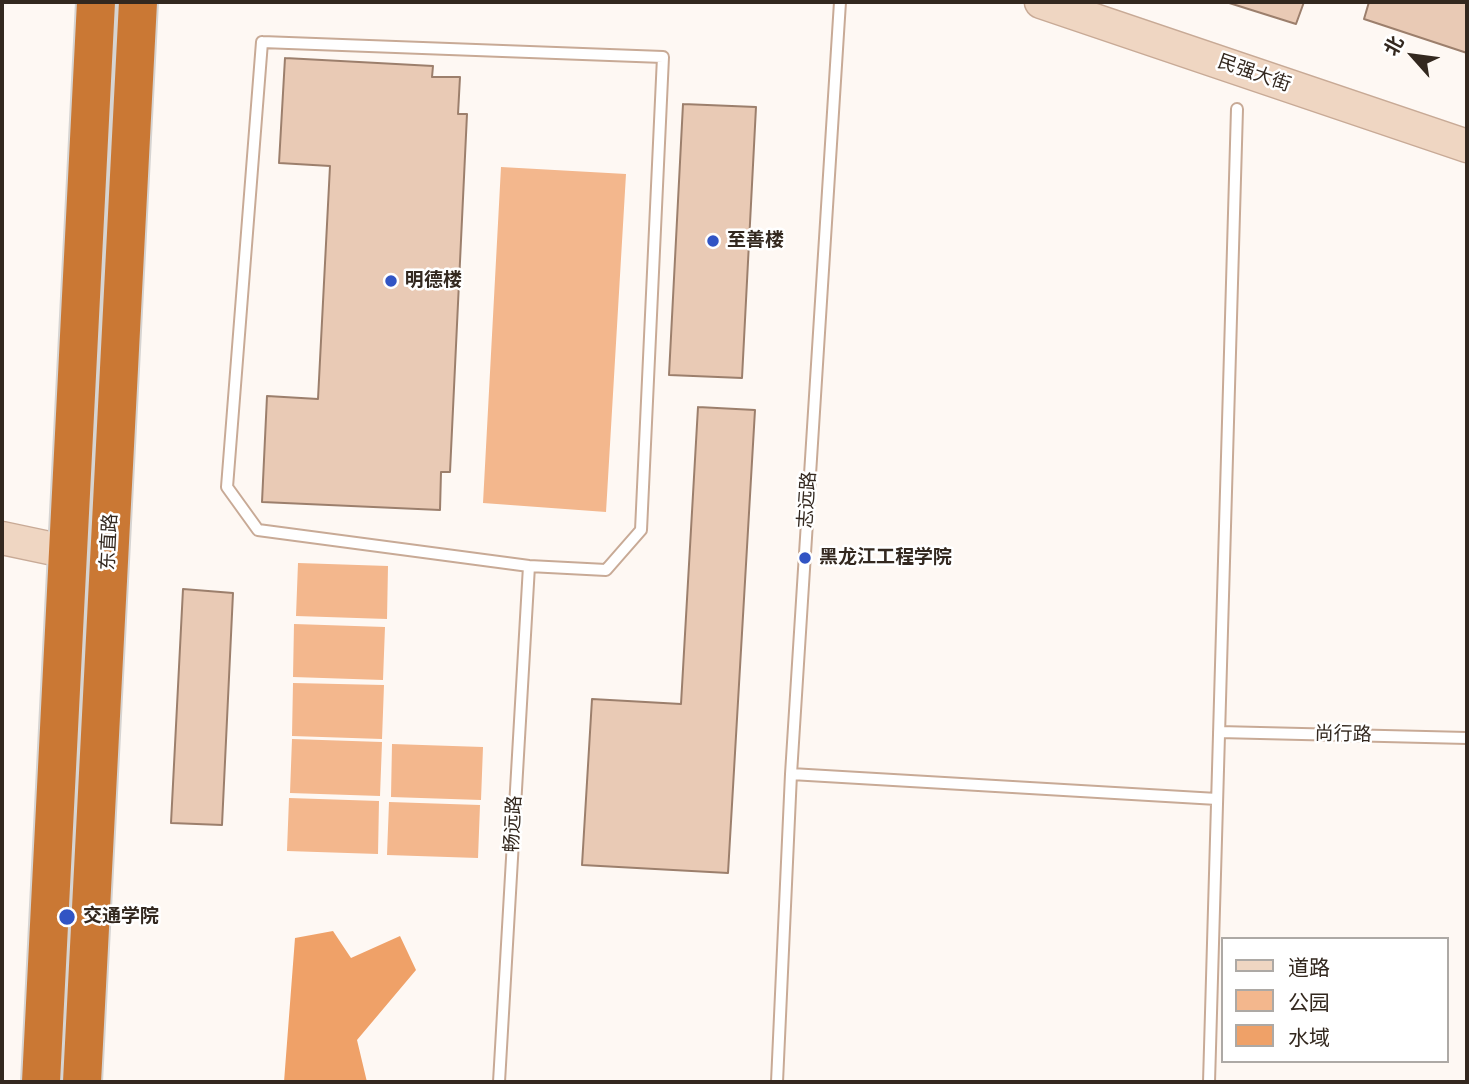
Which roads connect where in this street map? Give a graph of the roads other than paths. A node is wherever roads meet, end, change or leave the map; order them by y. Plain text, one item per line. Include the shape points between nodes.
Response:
1 (96, 2) edge
2 (138, 2) edge
3 (840, 2) edge
4 (1041, 2) edge
5 (1237, 109) dead end
6 (1467, 146) edge
7 (2, 538) edge
8 (68, 552) junction
9 (529, 566) junction
10 (1219, 732) junction
11 (1467, 738) edge
12 (790, 774) junction
13 (1217, 799) junction
14 (41, 1082) edge
15 (82, 1082) edge
16 (499, 1082) edge
17 (776, 1082) edge
18 (1209, 1082) edge

1 - 8 highway
2 - 15 highway, 东直路
3 - 12 lane, 志远路
4 - 6 street, 民强大街
5 - 10 lane
7 - 8 street
8 - 14 highway
9 - 9 lane via 258,530 228,487 262,42 663,57 641,530 606,570
9 - 16 lane, 畅远路
10 - 11 lane, 尚行路
10 - 13 lane
12 - 13 lane
12 - 17 lane, 志远路
13 - 18 lane

